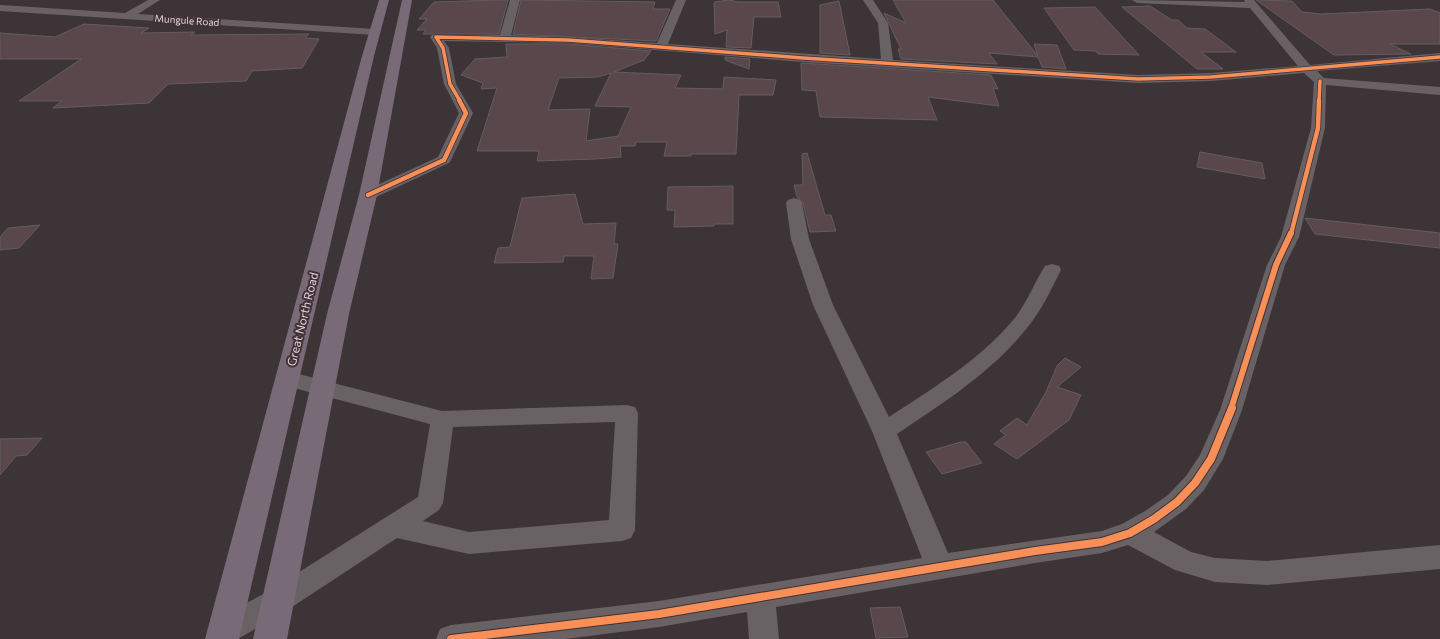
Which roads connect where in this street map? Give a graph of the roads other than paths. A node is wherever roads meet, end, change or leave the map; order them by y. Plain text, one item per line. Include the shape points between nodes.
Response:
1 (154, 0) edge
2 (384, 0) edge
3 (407, 0) edge
4 (515, 0) edge
5 (681, 0) edge
6 (868, 0) edge
7 (1137, 0) edge
8 (1251, 2) edge
9 (0, 8) edge
10 (128, 16) junction
11 (374, 32) junction
12 (506, 38) junction
13 (662, 47) junction
14 (1440, 57) edge
15 (887, 63) junction
16 (1314, 75) junction
17 (1440, 91) edge
18 (368, 194) junction
19 (794, 203) dead end
20 (1052, 270) dead end
21 (287, 379) junction
22 (323, 389) junction
23 (442, 419) junction
24 (884, 432) junction
25 (394, 526) junction
26 (1130, 533) junction
27 (1440, 557) edge
28 (940, 567) junction
29 (760, 597) junction
30 (278, 600) junction
31 (223, 635) edge
32 (270, 639) edge
33 (451, 639) edge
34 (764, 639) edge

1 - 10 street
2 - 11 highway, Great North Road
3 - 18 highway
4 - 12 street
5 - 13 street
6 - 15 street via 883,23
7 - 8 street
8 - 16 street
9 - 10 street, Mungule Road
10 - 11 street, Mungule Road
11 - 21 highway, Great North Road
12 - 13 street
12 - 18 street via 436,37 443,48 450,84 466,113 444,160
13 - 15 street
14 - 16 street
15 - 16 street via 1138,79
16 - 17 street
16 - 26 street via 1318,128 1290,238 1276,265 1231,410 1211,459 1195,483 1177,502
18 - 22 highway via 338,314
19 - 24 street via 800,239 823,305
20 - 24 street via 1021,323 1001,344 962,376
21 - 22 street
21 - 31 highway, Great North Road
22 - 23 street
22 - 30 highway
23 - 25 street via 430,503
23 - 25 street via 627,413 622,530 469,543
24 - 28 street
25 - 30 street
26 - 27 street via 1185,562 1215,570 1267,574
26 - 28 street via 1102,542
28 - 29 street
29 - 33 street via 659,614
29 - 34 street
30 - 31 street
30 - 32 highway

